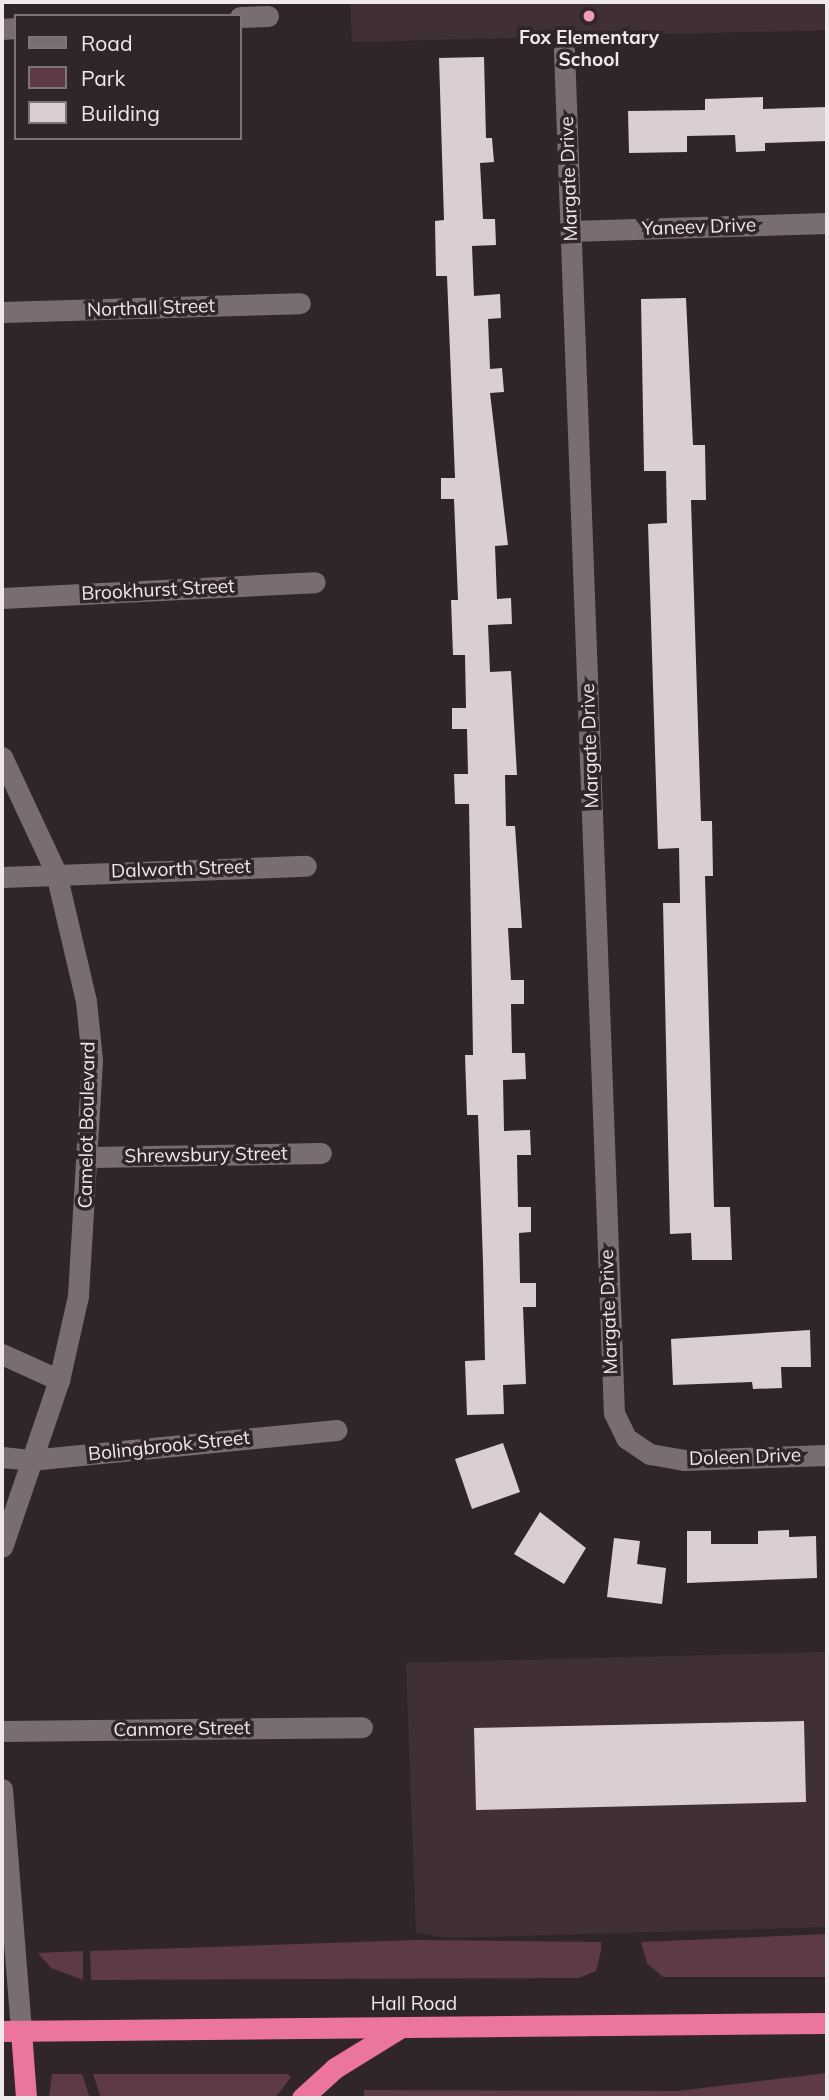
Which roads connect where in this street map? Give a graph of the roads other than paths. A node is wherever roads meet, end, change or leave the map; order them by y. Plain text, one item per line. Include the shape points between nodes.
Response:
1 (268, 16) dead end
2 (242, 17) edge
3 (564, 51) dead end
4 (827, 223) edge
5 (572, 231) junction
6 (300, 303) dead end
7 (2, 312) edge
8 (315, 582) dead end
9 (2, 598) edge
10 (2, 757) edge
11 (306, 866) dead end
12 (56, 873) junction
13 (2, 877) edge
14 (321, 1153) dead end
15 (91, 1157) junction
16 (2, 1354) edge
17 (59, 1380) junction
18 (337, 1430) dead end
19 (626, 1438) joint
20 (827, 1455) edge
21 (2, 1457) edge
22 (30, 1460) junction
23 (2, 1547) edge
24 (362, 1727) dead end
25 (2, 1731) edge
26 (2, 1788) edge
27 (827, 2022) edge
28 (402, 2027) junction
29 (11, 2031) edge
30 (26, 2098) edge
31 (302, 2098) edge

1 - 2 street
3 - 5 street, Margate Drive
4 - 5 street, Yaneev Drive
5 - 19 street, Margate Drive via 612,1383 614,1413
6 - 7 street, Northall Street
8 - 9 street, Brookhurst Street
10 - 12 street, Camelot Boulevard
11 - 12 street, Dalworth Street
12 - 13 street
12 - 15 street, Camelot Boulevard via 86,1001
14 - 15 street, Shrewsbury Street
15 - 17 street, Camelot Boulevard via 78,1296
16 - 17 street
17 - 22 street, Camelot Boulevard
18 - 22 street, Bolingbrook Street
19 - 20 street, Doleen Drive via 650,1454 683,1460
21 - 22 street, Bolingbrook Street
22 - 23 street, Camelot Boulevard
24 - 25 street, Canmore Street
26 - 29 street via 14,1885
27 - 28 highway, Hall Road
28 - 29 highway, Hall Road
28 - 31 highway via 335,2068
29 - 30 highway

